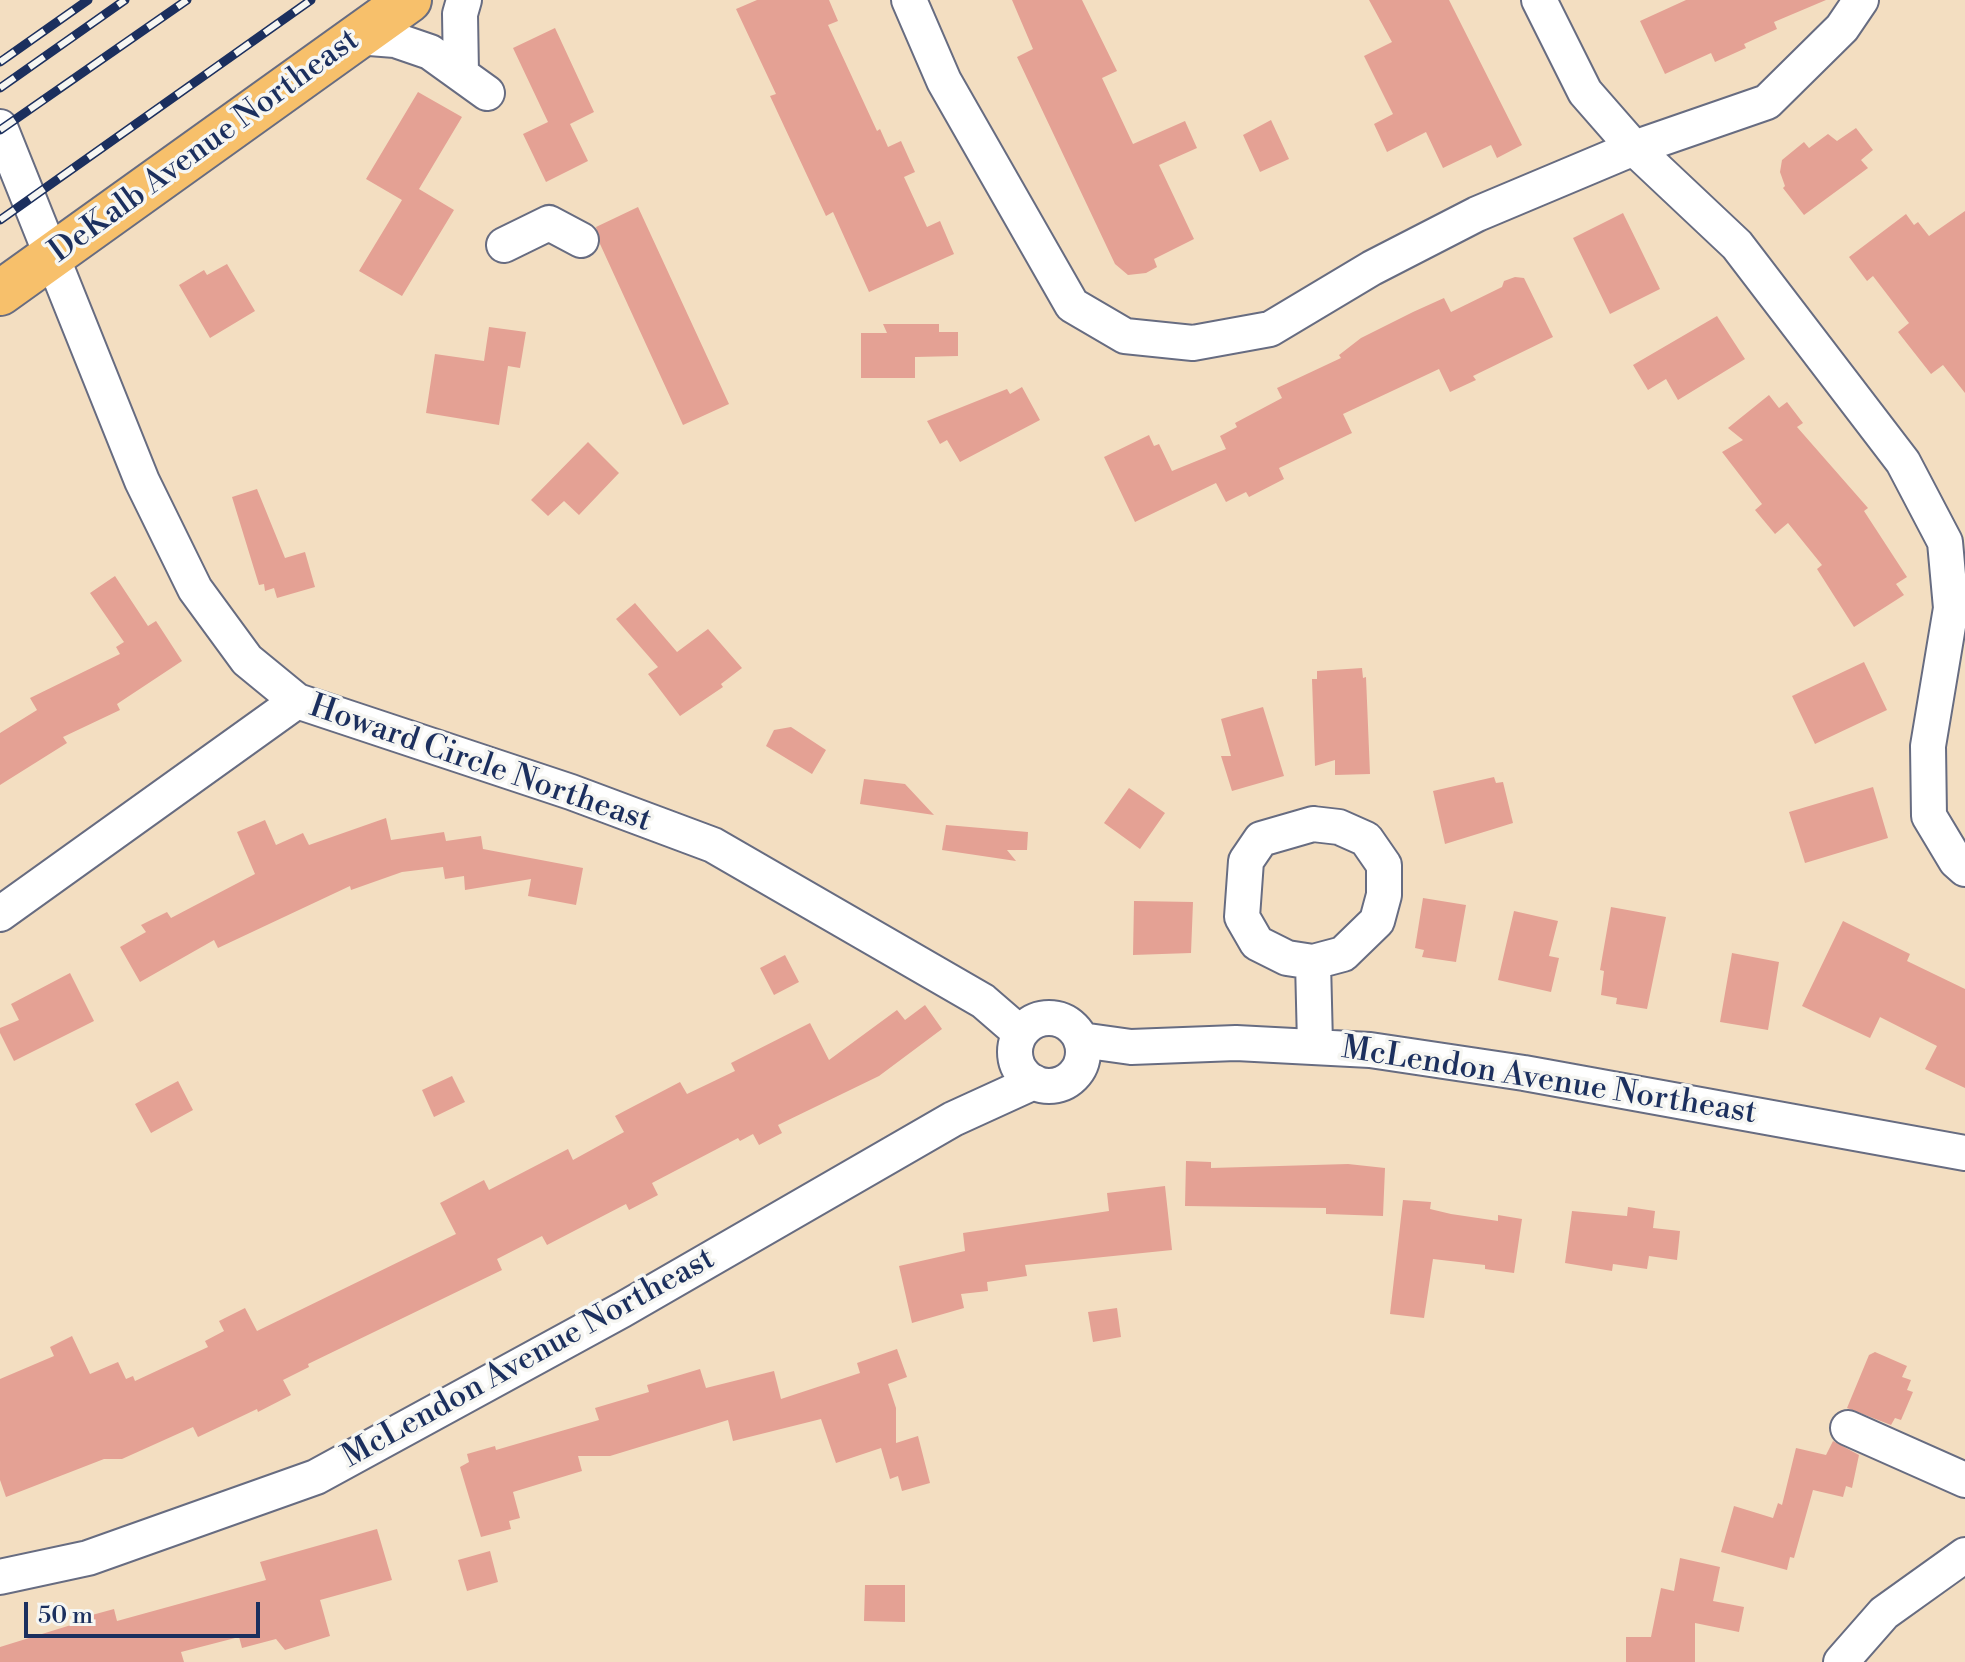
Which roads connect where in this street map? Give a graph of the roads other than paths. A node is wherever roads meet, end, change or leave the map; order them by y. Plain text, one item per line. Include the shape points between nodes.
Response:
1 (409, 0) edge
2 (464, 0) edge
3 (909, 0) edge
4 (1539, 0) edge
5 (1861, 0) edge
6 (357, 37) junction
7 (0, 127) edge
8 (1634, 148) junction
9 (581, 240) dead end
10 (504, 245) dead end
11 (52, 256) junction
12 (0, 293) edge
13 (297, 701) junction
14 (1965, 869) edge
15 (0, 914) edge
16 (1313, 962) junction
17 (1032, 1026) junction
18 (1315, 1044) junction
19 (1081, 1053) junction
20 (1034, 1082) junction
21 (1965, 1153) edge
22 (1848, 1428) dead end
23 (1965, 1480) edge
24 (1965, 1555) edge
25 (0, 1577) edge
26 (1841, 1662) edge

1 - 6 main road, DeKalb Avenue Northeast
2 - 6 street via 460,14 474,83 430,52 395,40
3 - 8 street via 944,81 1072,305 1125,336 1193,343 1270,329 1477,214
4 - 8 street via 1585,92
5 - 8 street via 1842,28 1767,102
6 - 11 main road, DeKalb Avenue Northeast
7 - 11 street
8 - 14 street via 1737,245 1903,462 1945,542 1951,608 1928,746 1929,816
9 - 10 street via 549,223
11 - 12 main road, DeKalb Avenue Northeast
11 - 13 street via 142,481 195,589 247,660
13 - 15 street, Howard Circle Northeast
13 - 17 street, Howard Circle Northeast via 713,845
16 - 16 street via 1287,958 1257,943 1242,917 1246,861 1261,839 1313,824 1339,827 1366,839 1384,865 1377,921 1343,954
16 - 18 street
17 - 19 street via 1066,1022
17 - 20 street via 1015,1051 1017,1065
18 - 19 street, McLendon Avenue Northeast via 1131,1047
18 - 21 street, McLendon Avenue Northeast via 1524,1073
19 - 20 street, McLendon Avenue Northeast via 1060,1085
20 - 25 street, McLendon Avenue Northeast via 953,1119 622,1310 316,1477 88,1558
22 - 23 street
24 - 26 street via 1884,1613

